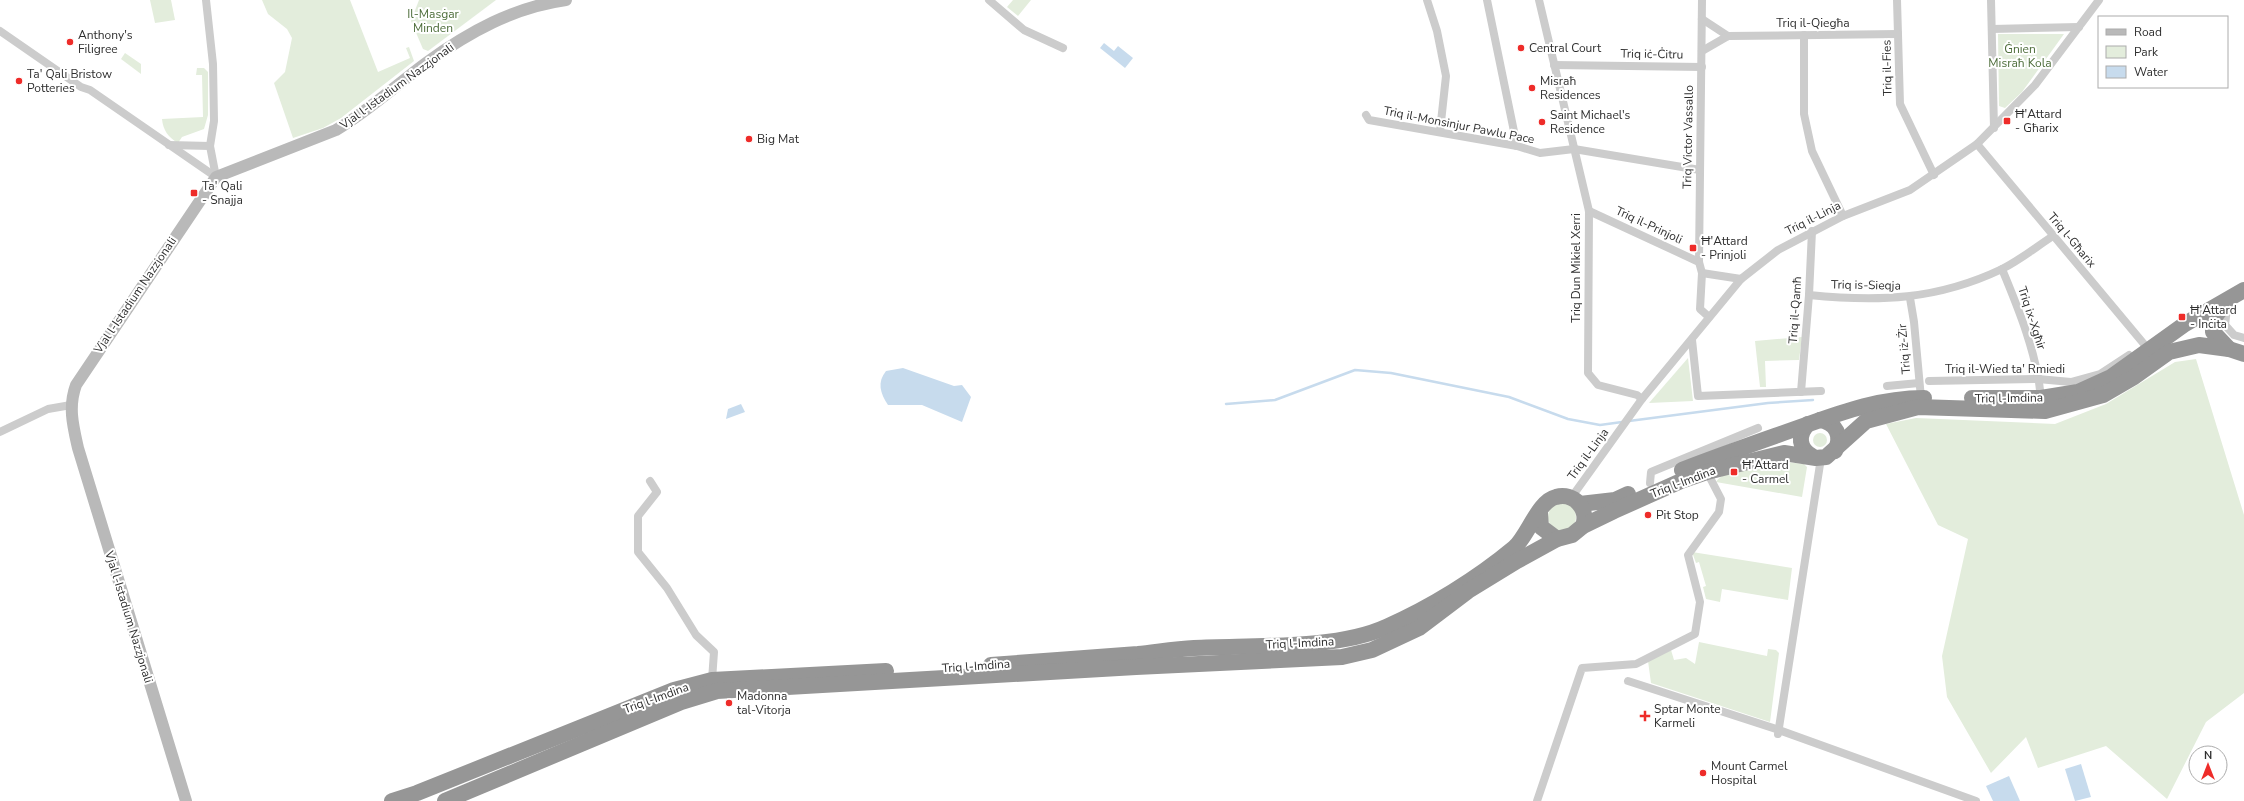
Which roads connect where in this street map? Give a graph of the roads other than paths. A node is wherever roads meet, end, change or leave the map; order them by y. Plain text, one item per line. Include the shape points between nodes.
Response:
1 (206, 0) edge
2 (566, 0) edge
3 (989, 0) edge
4 (1427, 0) edge
5 (1487, 0) edge
6 (1539, 0) edge
7 (1702, 0) edge
8 (1897, 0) edge
9 (1991, 0) edge
10 (2099, 0) edge
11 (1702, 19) junction
12 (2079, 27) junction
13 (1992, 29) junction
14 (0, 31) edge
15 (1898, 34) junction
16 (1728, 36) junction
17 (1804, 36) junction
18 (1063, 48) dead end
19 (1702, 51) junction
20 (1554, 65) junction
21 (1702, 67) junction
22 (1366, 115) dead end
23 (1994, 128) junction
24 (1440, 131) junction
25 (1977, 144) junction
26 (169, 145) junction
27 (210, 146) junction
28 (1517, 146) junction
29 (1574, 150) junction
30 (1700, 170) junction
31 (1934, 175) junction
32 (216, 177) junction
33 (1589, 211) junction
34 (1843, 216) junction
35 (1812, 231) junction
36 (2053, 236) junction
37 (1699, 262) junction
38 (2002, 268) junction
39 (1702, 273) junction
40 (1741, 279) junction
41 (2244, 290) edge
42 (1809, 295) junction
43 (1910, 298) junction
44 (2229, 303) junction
45 (1709, 317) junction
46 (2244, 338) edge
47 (1692, 340) junction
48 (2147, 348) junction
49 (2237, 351) edge
50 (2038, 379) junction
51 (1929, 381) dead end
52 (1887, 386) dead end
53 (1821, 391) dead end
54 (1920, 391) junction
55 (1801, 392) junction
56 (2041, 398) junction
57 (1642, 399) junction
58 (71, 405) junction
59 (1814, 422) junction
60 (1758, 428) dead end
61 (0, 432) edge
62 (1732, 444) junction
63 (1835, 450) junction
64 (1816, 457) junction
65 (1707, 472) junction
66 (650, 481) dead end
67 (1576, 501) junction
68 (1540, 513) junction
69 (1583, 526) junction
70 (1557, 539) junction
71 (712, 680) junction
72 (1628, 681) dead end
73 (1778, 733) junction
74 (186, 801) edge
75 (392, 801) edge
76 (445, 801) edge
77 (1536, 801) edge
78 (1976, 801) edge

1 - 27 street via 213,71 214,121
2 - 32 main road, Vjal l-Istadium Nazzjonali via 518,11 477,29 425,64 354,120 336,130
3 - 18 street via 1024,30
4 - 24 street via 1437,31 1446,76
5 - 28 street
6 - 20 street, Triq Dun Mikiel Xerri
7 - 11 street, Triq Victor Vassallo
8 - 15 street, Triq il-Fies
9 - 13 street
10 - 12 street, Triq il-Linja
11 - 16 street
11 - 19 street, Triq Victor Vassallo
12 - 13 street
12 - 23 street, Triq il-Linja via 2035,85
13 - 23 street
14 - 26 street
15 - 17 street, Triq il-Qiegħa
15 - 31 street, Triq il-Fies via 1900,104
16 - 17 street, Triq il-Qiegħa
16 - 19 street, Triq il-Qiegħa
17 - 34 street via 1804,114 1812,151
19 - 21 street, Triq Victor Vassallo
20 - 21 street, Triq iċ-Ċitru
20 - 29 street, Triq Dun Mikiel Xerri
21 - 30 street, Triq Victor Vassallo
22 - 24 street, Triq il-Monsinjur Pawlu Pace via 1369,120
23 - 25 street, Triq il-Linja
24 - 28 street, Triq il-Monsinjur Pawlu Pace
25 - 31 street, Triq il-Linja
25 - 36 street, Triq l-Għarix
26 - 27 street
26 - 32 street
27 - 32 street
28 - 29 street, Triq il-Monsinjur Pawlu Pace via 1540,153
29 - 30 street, Triq il-Monsinjur Pawlu Pace
29 - 33 street, Triq Dun Mikiel Xerri
30 - 37 street, Triq Victor Vassallo
31 - 34 street, Triq il-Linja via 1910,190
32 - 58 main road, Vjal l-Istadium Nazzjonali via 84,372 76,385
33 - 37 street, Triq il-Prinjoli
33 - 57 street, Triq Dun Mikiel Xerri via 1588,373 1598,385 1637,395
34 - 35 street, Triq il-Linja
35 - 40 street, Triq il-Linja via 1778,250
35 - 42 street, Triq il-Qamħ
36 - 38 street, Triq is-Sieqja
36 - 48 street, Triq l-Għarix
37 - 39 street, Triq Victor Vassallo
38 - 43 street, Triq is-Sieqja via 1956,288
38 - 50 street, Triq ix-Xgħir via 2022,317
39 - 40 street
39 - 45 street, Triq Victor Vassallo via 1700,309
40 - 45 street, Triq il-Linja
41 - 44 highway
41 - 48 highway, Triq l-Imdina
42 - 43 street, Triq is-Sieqja via 1856,299
42 - 55 street, Triq il-Qamħ
43 - 54 street, Triq iż-Żir
44 - 46 street via 2225,325 2234,335
44 - 49 highway via 2216,313 2212,322 2213,332
45 - 47 street, Triq il-Linja
47 - 55 street via 1698,396
47 - 57 street, Triq il-Linja
48 - 50 street, Triq il-Wied ta' Rmiedi via 2100,374 2071,382
48 - 56 highway, Triq l-Imdina via 2111,377 2078,392
49 - 63 highway, Triq l-Imdina via 2199,345 2169,352 2103,395 2045,411 1918,407 1866,422
50 - 51 street, Triq il-Wied ta' Rmiedi
50 - 56 street, Triq ix-Xgħir
52 - 54 street
53 - 55 street
54 - 56 highway, Triq l-Imdina
54 - 59 highway, Triq l-Imdina via 1859,406
57 - 67 street, Triq il-Linja
58 - 61 street via 48,408
58 - 74 main road, Vjal l-Istadium Nazzjonali via 71,418 78,448
59 - 62 highway, Triq l-Imdina
59 - 63 highway via 1831,424 1836,428 1839,439
59 - 64 highway via 1802,432 1801,442 1804,450
60 - 62 street
62 - 67 highway, Triq l-Imdina via 1615,500
63 - 64 highway, Triq l-Imdina
64 - 65 highway, Triq l-Imdina via 1784,453
64 - 73 street
65 - 69 highway, Triq l-Imdina via 1681,481
65 - 77 street via 1721,499 1719,512 1688,555 1700,602 1695,634 1636,664 1582,668
66 - 71 street via 658,492 638,516 638,552 667,588 696,635 714,652
67 - 68 highway, Triq l-Imdina via 1555,497 1548,501
67 - 69 highway via 1586,519
68 - 70 highway via 1541,527
68 - 71 highway, Triq l-Imdina via 1516,547 1455,590 1365,636 1333,641 1192,648 952,668
69 - 70 highway, Triq l-Imdina via 1572,536
70 - 76 highway, Triq l-Imdina via 1468,591 1419,628 1372,650 1342,657 717,692 681,702
71 - 75 highway, Triq l-Imdina via 674,690
72 - 73 street
73 - 78 street

